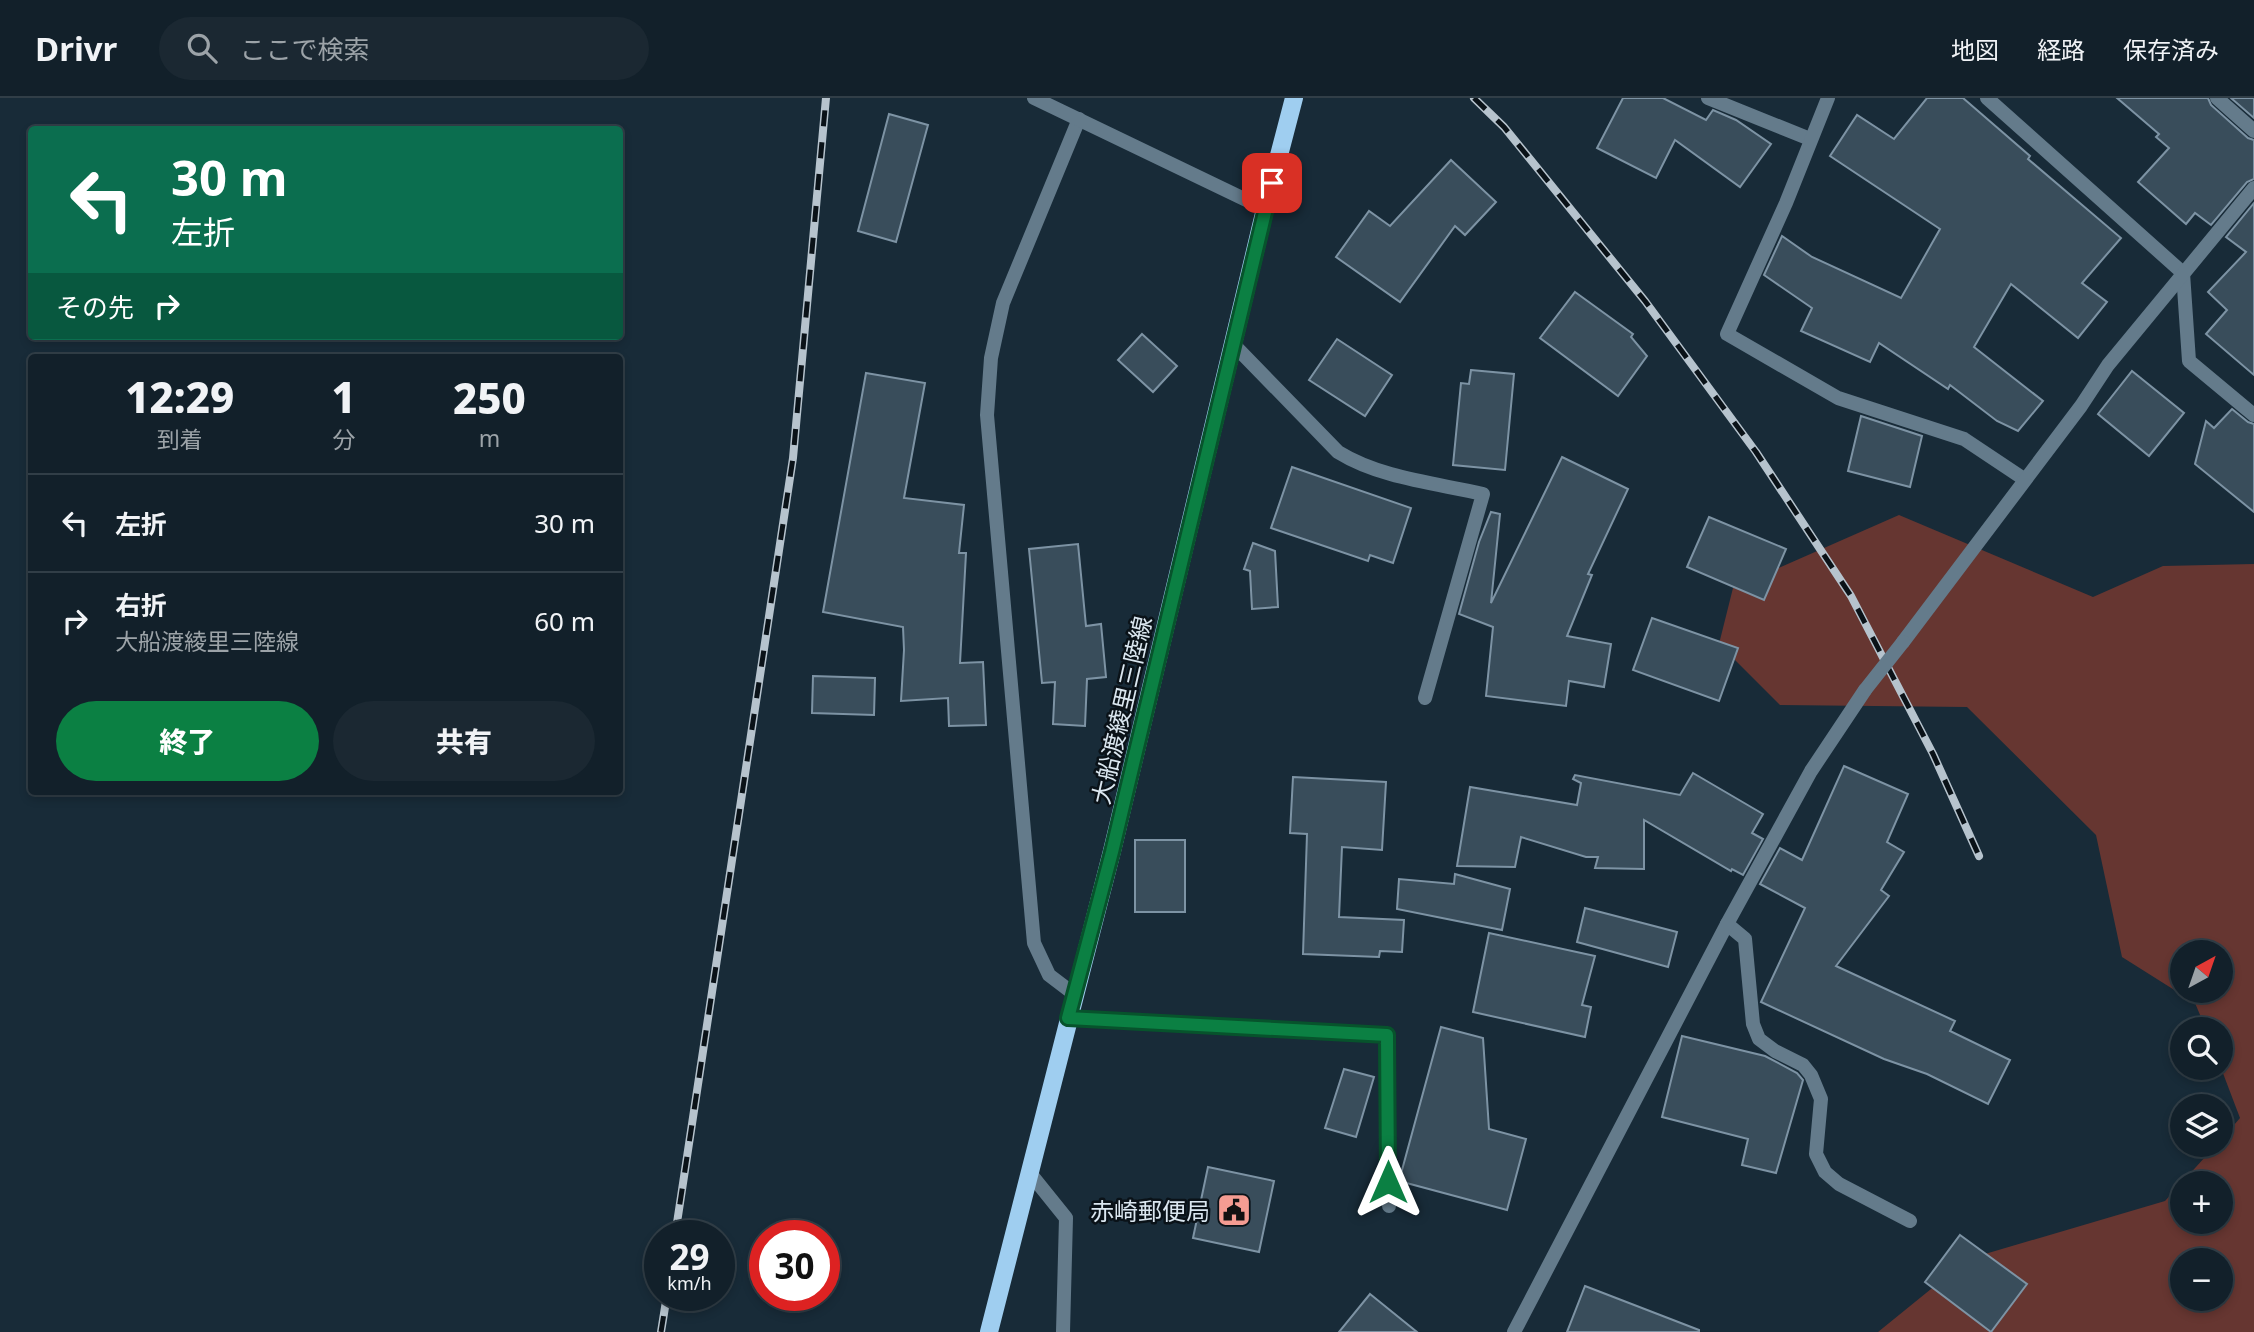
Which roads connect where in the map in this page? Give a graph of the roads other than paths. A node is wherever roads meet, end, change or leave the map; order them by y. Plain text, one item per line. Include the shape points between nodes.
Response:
1 (1034, 98) edge
2 (1294, 98) edge
3 (1708, 98) edge
4 (1828, 98) edge
5 (1987, 98) edge
6 (2217, 98) edge
7 (1079, 119) junction
8 (2254, 131) edge
9 (1810, 139) junction
10 (2254, 188) edge
11 (1265, 209) junction
12 (2183, 273) junction
13 (1233, 344) junction
14 (2254, 415) edge
15 (2024, 480) junction
16 (1425, 698) dead end
17 (1727, 924) junction
18 (1074, 995) junction
19 (1068, 1018) junction
20 (1029, 1172) junction
21 (1389, 1206) dead end
22 (1910, 1221) dead end
23 (989, 1332) edge
24 (1063, 1332) edge
25 (1514, 1332) edge

1 - 7 street
2 - 11 main road, 大船渡綾里三陸線
3 - 9 street
4 - 9 street
5 - 12 street
6 - 8 street
7 - 11 street
7 - 18 street via 1003,303 991,358 987,415 1034,943 1049,975
9 - 15 street via 1727,334 1838,398 1964,439
10 - 12 street
11 - 13 main road, 大船渡綾里三陸線
12 - 14 street via 2189,361
12 - 15 street
13 - 16 street via 1338,452 1357,464 1483,494
13 - 18 main road, 大船渡綾里三陸線
15 - 17 street, bridge via 1865,690 1811,771
17 - 22 street via 1745,939 1753,1024 1759,1039 1803,1065 1821,1099 1816,1154 1825,1172
17 - 25 street
18 - 19 main road, 大船渡綾里三陸線
19 - 20 main road, 大船渡綾里三陸線
19 - 21 street via 1387,1035
20 - 23 main road, 大船渡綾里三陸線
20 - 24 street via 1066,1218

